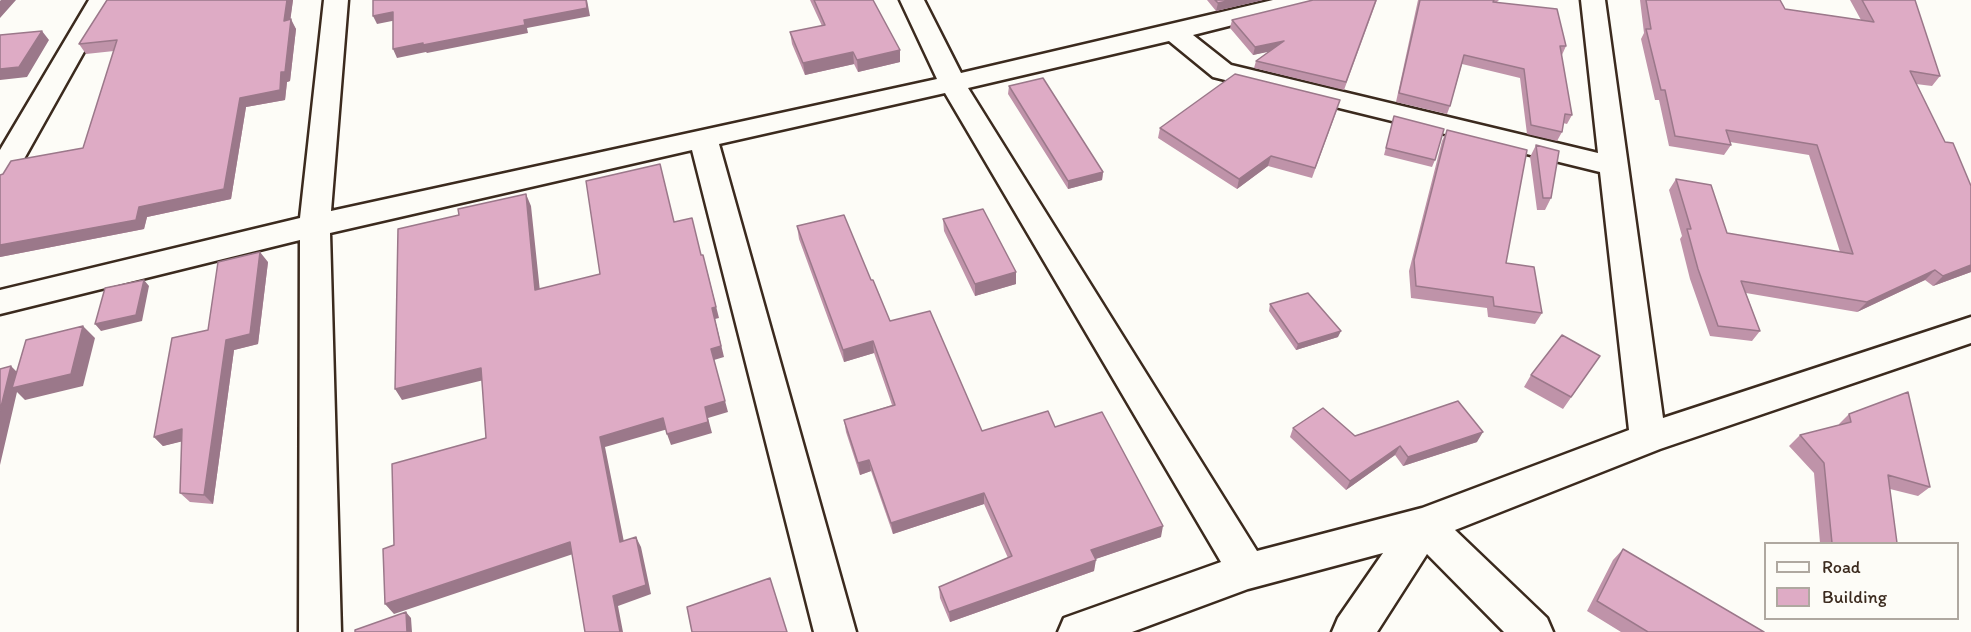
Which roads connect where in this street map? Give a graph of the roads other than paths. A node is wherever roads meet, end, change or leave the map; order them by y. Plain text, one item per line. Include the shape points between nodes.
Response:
1 (101, 0) edge
2 (336, 0) edge
3 (912, 0) edge
4 (1303, 0) edge
5 (1593, 0) edge
6 (1174, 32) junction
7 (952, 82) junction
8 (704, 140) junction
9 (1613, 166) junction
10 (0, 175) edge
11 (315, 226) junction
12 (0, 302) edge
13 (1971, 330) edge
14 (1648, 438) junction
15 (1424, 525) junction
16 (1248, 571) junction
17 (320, 632) edge
18 (836, 632) edge
19 (1078, 632) edge
20 (1353, 632) edge
21 (1532, 632) edge

1 - 10 street
2 - 11 street
3 - 7 street
4 - 6 street
5 - 9 street
6 - 7 street
6 - 9 street via 1222,71
7 - 8 street
7 - 16 street
8 - 11 street
8 - 18 street
9 - 14 street
11 - 12 street
11 - 17 street
13 - 14 street
14 - 15 street
15 - 16 street
15 - 20 street
15 - 21 street
16 - 19 street

